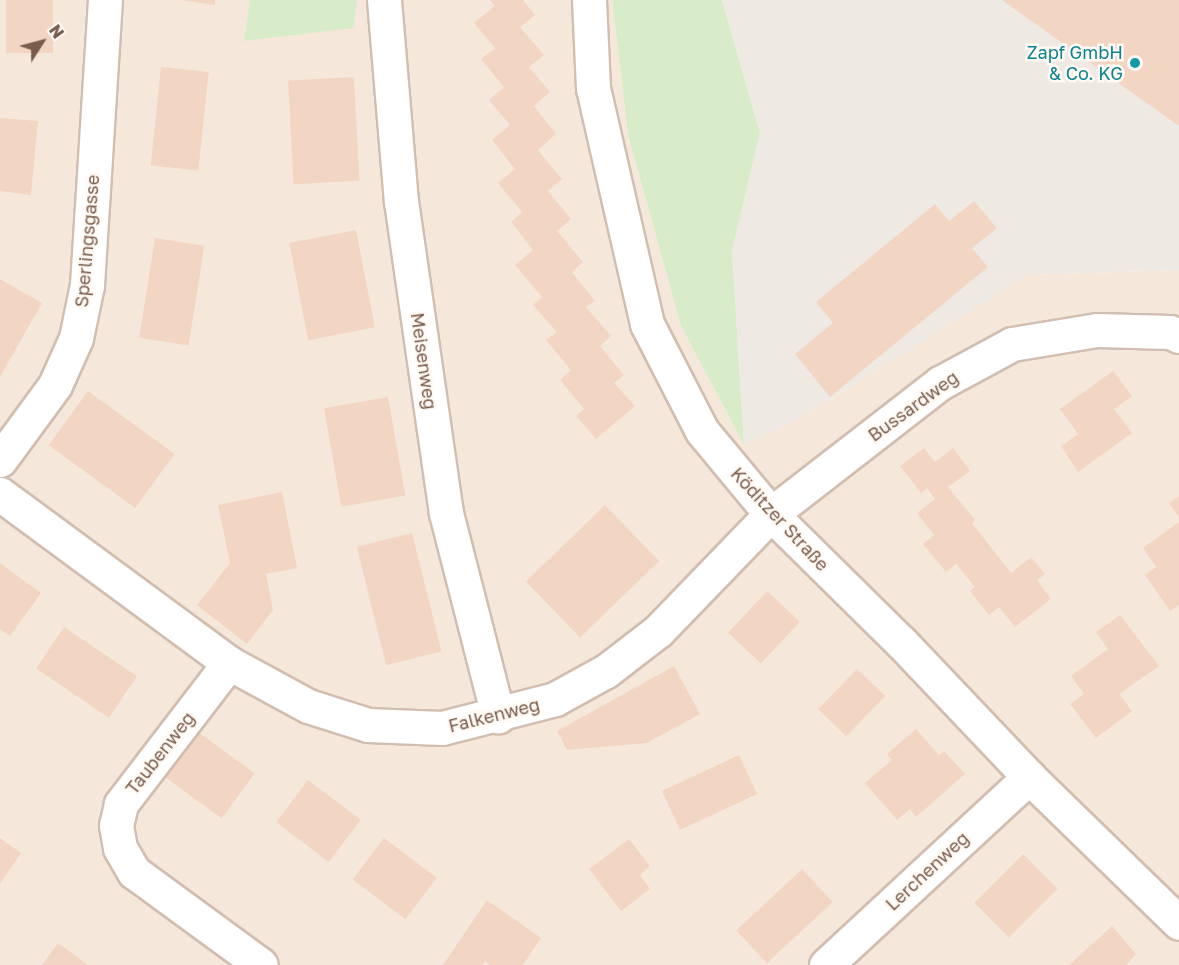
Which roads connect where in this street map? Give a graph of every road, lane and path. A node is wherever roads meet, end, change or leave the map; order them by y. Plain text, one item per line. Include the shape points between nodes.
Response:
1 (105, 0) edge
2 (384, 0) edge
3 (589, 0) edge
4 (1179, 336) edge
5 (0, 460) edge
6 (0, 494) edge
7 (771, 514) junction
8 (229, 663) junction
9 (498, 716) junction
10 (1029, 777) junction
11 (1179, 923) edge
12 (261, 965) edge
13 (826, 965) edge

1 - 5 street, Sperlingsgasse via 87,285 76,338 55,385
2 - 9 street, Meisenweg via 401,201 446,513
3 - 7 street, Köditzer Straße via 593,88 647,324 702,431
4 - 7 street, Bussardweg via 1170,332 1097,330 1012,344 940,383
6 - 8 street, Falkenweg
7 - 9 street, Falkenweg via 658,631 606,671 555,699
7 - 10 street, Köditzer Straße via 901,642
8 - 9 street, Falkenweg via 308,706 368,725 442,728
8 - 12 street, Taubenweg via 121,804 116,825 120,848 134,872
10 - 11 street, Köditzer Straße
10 - 13 street, Lerchenweg

